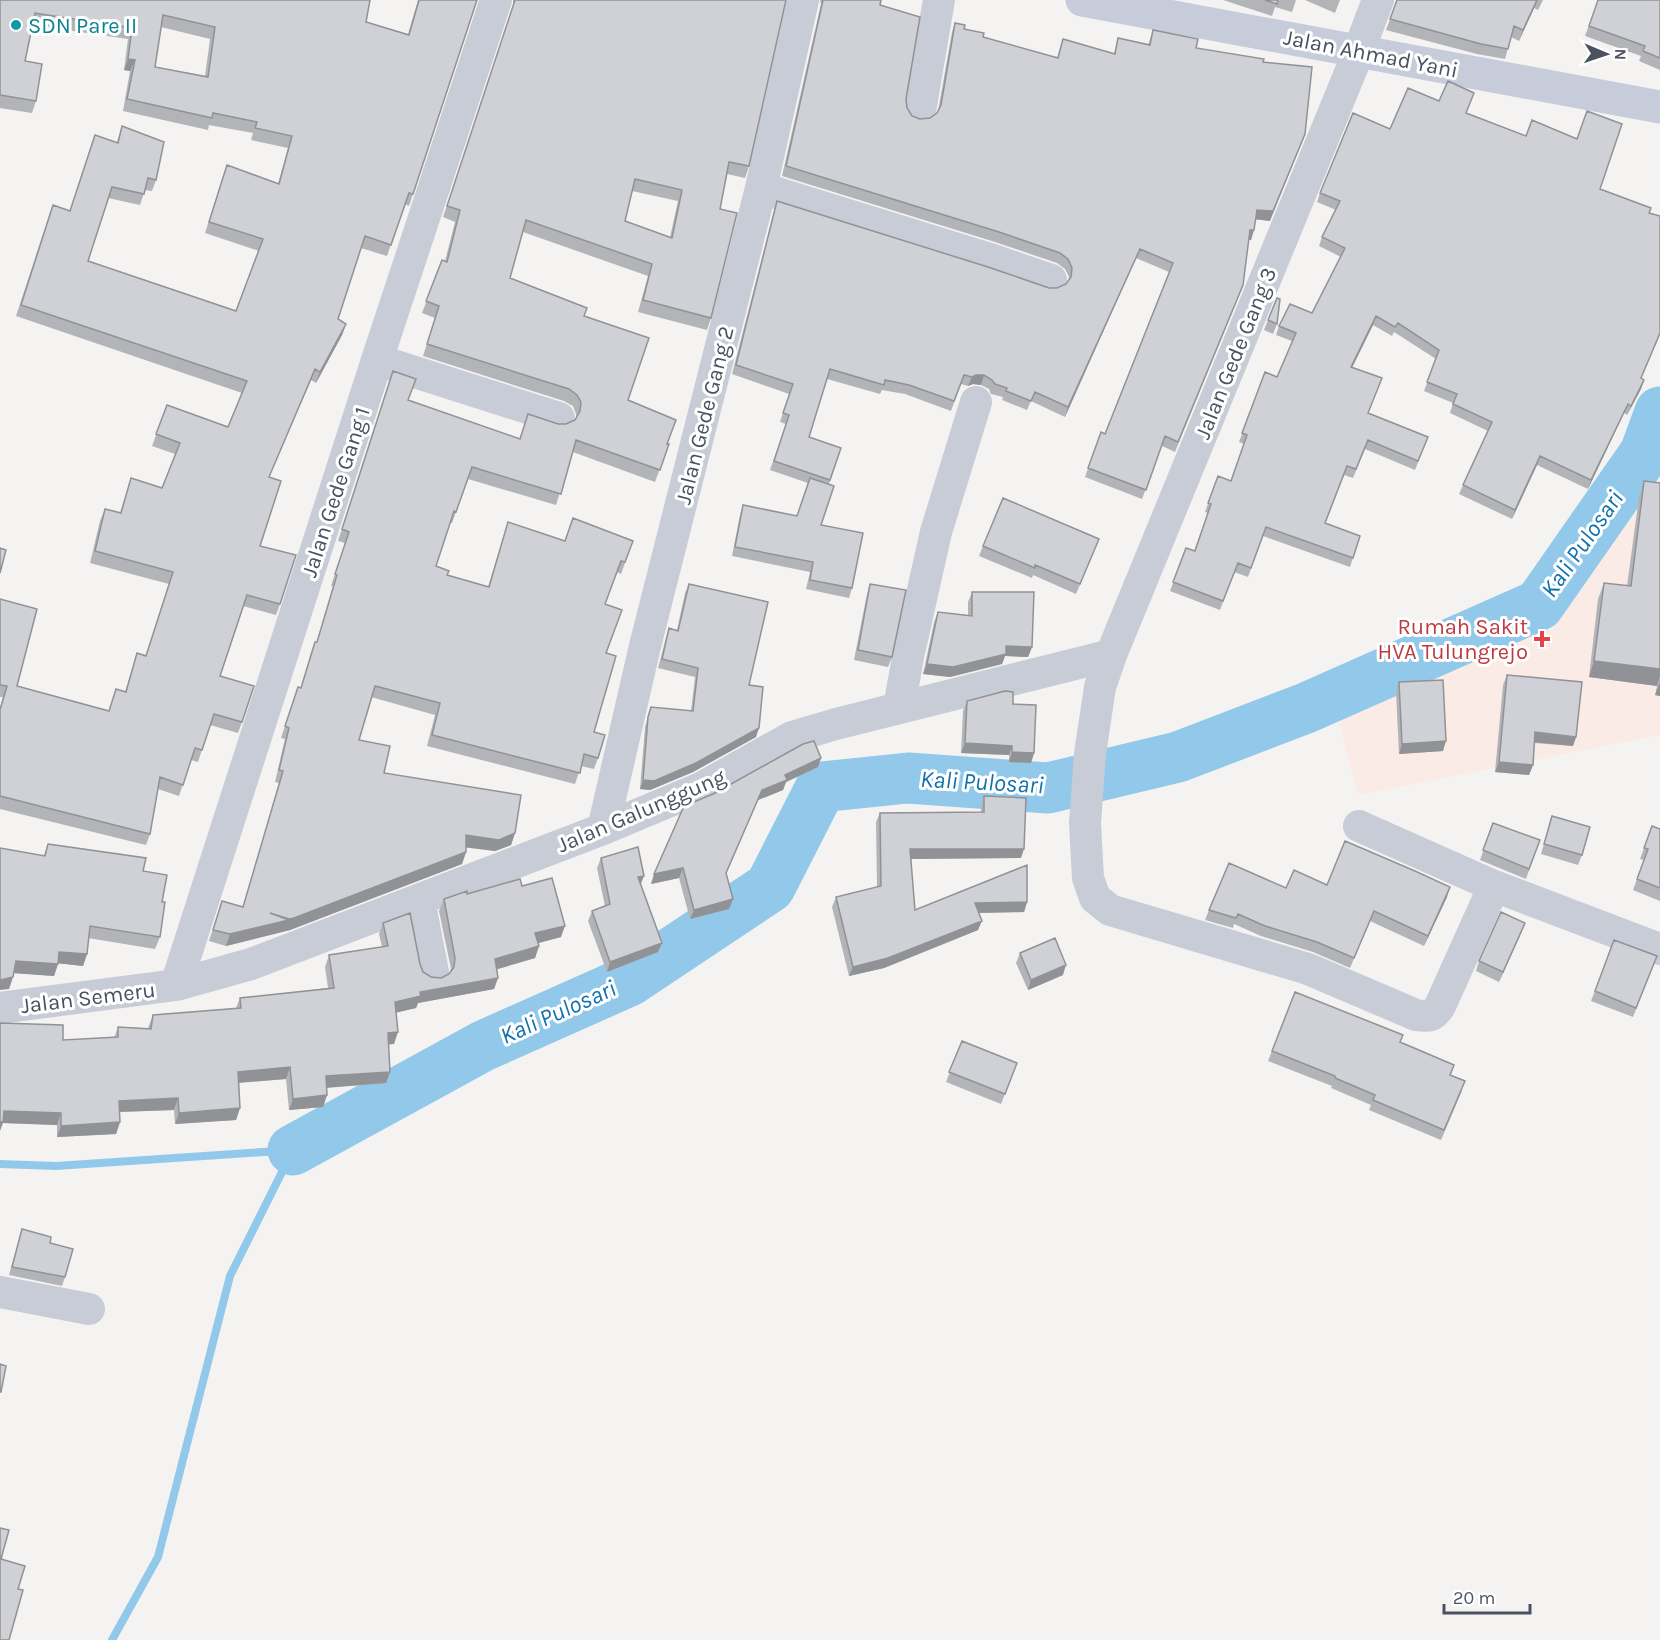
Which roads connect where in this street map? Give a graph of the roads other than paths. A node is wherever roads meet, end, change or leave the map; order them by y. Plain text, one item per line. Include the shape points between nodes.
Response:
1 (496, 0) edge
2 (803, 0) edge
3 (939, 0) edge
4 (1082, 0) edge
5 (1378, 0) edge
6 (1359, 51) junction
7 (1658, 107) edge
8 (920, 111) dead end
9 (761, 188) junction
10 (1051, 280) dead end
11 (377, 360) junction
12 (976, 402) dead end
13 (559, 418) dead end
14 (1111, 656) junction
15 (899, 708) junction
16 (1359, 826) dead end
17 (603, 829) junction
18 (1494, 886) junction
19 (419, 900) junction
20 (1660, 949) edge
21 (433, 972) dead end
22 (176, 985) junction
23 (0, 1008) edge
24 (0, 1292) edge
25 (89, 1309) dead end

1 - 11 street, Jalan Gede Gang 1
2 - 9 street, Jalan Gede Gang 2
3 - 8 street
4 - 6 main road, Jalan Ahmad Yani
5 - 6 street, Jalan Gede Gang 3
6 - 7 main road, Jalan Ahmad Yani
6 - 14 street, Jalan Gede Gang 3
9 - 10 street
9 - 17 street, Jalan Gede Gang 2 via 645,646
11 - 13 street
11 - 22 street, Jalan Gede Gang 1
12 - 15 street via 936,532
14 - 15 street, Jalan Galunggung
14 - 18 street, Jalan Gede Gang 3 via 1100,687 1085,823 1092,888 1110,910 1308,969 1416,1016 1430,1017 1440,1006
15 - 17 street, Jalan Galunggung via 792,737 701,788
16 - 18 street
17 - 19 street, Jalan Galunggung
18 - 20 street
19 - 21 street
19 - 22 street, Jalan Galunggung via 251,964
22 - 23 street, Jalan Semeru
24 - 25 street

